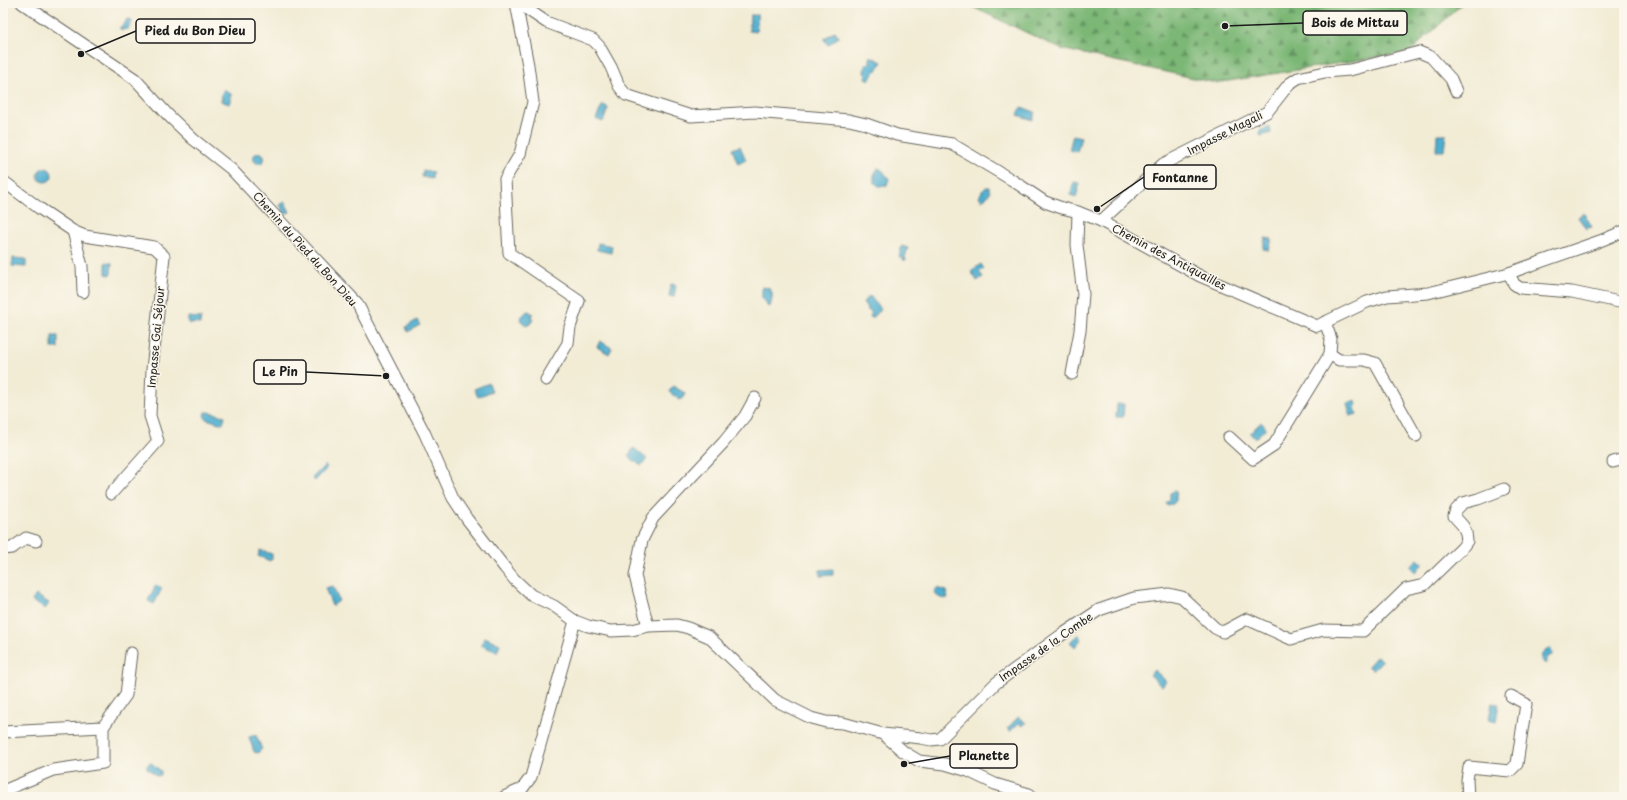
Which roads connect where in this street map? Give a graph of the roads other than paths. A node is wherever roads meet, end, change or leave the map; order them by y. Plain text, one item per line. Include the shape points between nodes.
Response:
1 (22, 3) edge
2 (517, 3) edge
3 (1456, 92) dead end
4 (3, 181) edge
5 (1078, 212) junction
6 (1101, 221) junction
7 (1624, 230) edge
8 (73, 231) junction
9 (1509, 273) junction
10 (83, 292) dead end
11 (1624, 303) edge
12 (1325, 322) junction
13 (1330, 354) junction
14 (1072, 374) dead end
15 (546, 380) dead end
16 (755, 398) dead end
17 (1229, 436) dead end
18 (1416, 436) dead end
19 (1504, 489) dead end
20 (111, 494) dead end
21 (36, 542) dead end
22 (3, 549) edge
23 (575, 621) junction
24 (648, 626) junction
25 (131, 653) dead end
26 (1511, 696) dead end
27 (103, 727) junction
28 (3, 732) edge
29 (883, 734) junction
30 (3, 791) edge
31 (504, 797) edge
32 (1033, 797) edge
33 (1468, 797) edge

1 - 23 street, Chemin du Pied du Bon Dieu via 135,79 193,139 232,168 352,298 425,434 453,498 467,519 514,579 531,595 554,606
2 - 5 street, Chemin des Antiquailles via 546,22 593,40 611,67 619,86 626,95 639,100 691,116 755,112 849,120 897,135 952,144 1045,202
2 - 15 street via 533,102 520,154 505,179 509,253 579,301 570,327 568,343
3 - 6 street, Impasse Magali via 1451,79 1441,68 1431,58 1419,52 1350,70 1298,78 1289,84 1267,112 1164,164
4 - 8 street, Impasse Gai Séjour
5 - 6 street, Chemin des Antiquailles
5 - 14 street via 1076,245 1083,294 1080,331
6 - 12 street, Chemin des Antiquailles via 1200,276 1307,323 1317,326
7 - 9 street, Chemin des Antiquailles
8 - 10 street via 82,266
8 - 20 street, Impasse Gai Séjour via 85,236 154,247 164,256 152,370 150,416 158,441
9 - 11 street via 1514,284 1520,288 1572,292
9 - 12 street, Chemin des Antiquailles via 1428,293 1387,296 1367,302
12 - 13 street via 1331,339
13 - 17 street via 1274,445 1253,459
13 - 18 street via 1339,360 1364,360 1375,363
16 - 24 street via 745,416 723,443 653,518 642,540 635,576
19 - 29 street, Impasse de la Combe via 1463,503 1456,510 1454,516 1466,533 1467,541 1462,548 1424,585 1406,589 1363,631 1322,630 1291,639 1247,619 1223,632 1182,597 1169,594 1134,598 1099,610 1060,636 996,683 940,739
21 - 22 street via 26,538 12,548
23 - 24 street, Chemin du Pied du Bon Dieu via 611,631
23 - 31 street via 531,777 522,789
24 - 29 street, Chemin du Pied du Bon Dieu via 677,625 709,637 775,700 811,718
25 - 27 street via 126,695
26 - 33 street via 1526,704 1517,764 1510,771 1469,767
27 - 28 street
27 - 30 street via 103,763 53,770
29 - 32 street, Chemin du Pied du Bon Dieu via 919,761 945,764 968,771 995,784

